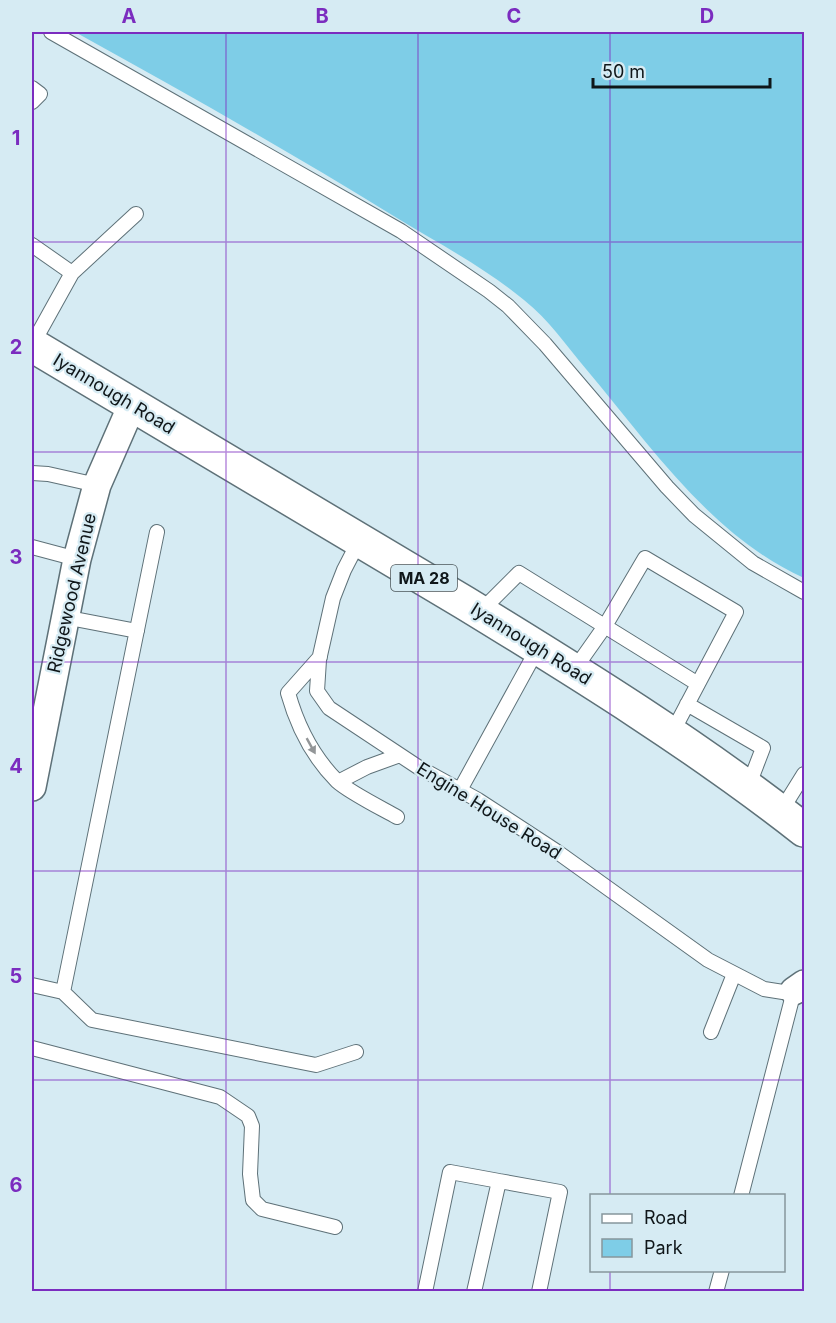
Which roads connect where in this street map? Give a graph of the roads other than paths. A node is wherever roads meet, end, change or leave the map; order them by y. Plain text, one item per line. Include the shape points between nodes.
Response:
1 (51, 32) edge
2 (32, 88) edge
3 (32, 102) edge
4 (136, 214) dead end
5 (32, 245) edge
6 (72, 273) junction
7 (32, 345) edge
8 (132, 405) junction
9 (32, 473) edge
10 (97, 485) junction
11 (158, 532) dead end
12 (360, 539) junction
13 (32, 547) edge
14 (77, 560) junction
15 (804, 592) edge
16 (480, 612) junction
17 (64, 618) junction
18 (605, 627) junction
19 (137, 631) junction
20 (538, 648) junction
21 (320, 657) junction
22 (574, 670) junction
23 (698, 684) junction
24 (687, 705) junction
25 (672, 733) junction
26 (400, 755) junction
27 (804, 774) edge
28 (338, 782) junction
29 (32, 787) edge
30 (748, 787) junction
31 (460, 790) junction
32 (397, 817) dead end
33 (793, 820) edge
34 (734, 974) junction
35 (32, 985) edge
36 (799, 987) edge
37 (63, 992) junction
38 (711, 1032) dead end
39 (32, 1048) edge
40 (356, 1052) dead end
41 (499, 1181) junction
42 (742, 1194) edge
43 (335, 1227) dead end
44 (721, 1272) edge
45 (425, 1292) edge
46 (474, 1292) edge
47 (539, 1292) edge
48 (716, 1292) edge

1 - 15 lane via 401,231 489,291 545,344 694,515 753,563
2 - 3 lane via 40,94
4 - 6 lane
5 - 6 lane
6 - 7 lane
7 - 8 main road, Iyannough Road / MA 28
8 - 10 street, Ridgewood Avenue
8 - 12 main road, Iyannough Road / MA 28
9 - 10 lane
10 - 14 street, Ridgewood Avenue
11 - 19 lane
12 - 16 main road, Iyannough Road / MA 28
12 - 21 lane, Engine House Road via 333,598
13 - 14 lane
14 - 17 street, Ridgewood Avenue
16 - 18 lane via 519,573
16 - 20 main road, Iyannough Road / MA 28
17 - 19 lane
17 - 29 street, Ridgewood Avenue
18 - 22 lane
18 - 23 lane
18 - 23 lane via 645,558 736,612
19 - 37 lane
20 - 22 main road, Iyannough Road / MA 28
20 - 31 lane
21 - 26 lane, Engine House Road via 317,691 328,708
21 -> 28 lane via 288,693 295,718 315,754
22 - 25 main road, Iyannough Road / MA 28
23 - 24 lane
24 - 25 lane
24 - 30 lane via 763,748
25 - 30 main road, Iyannough Road / MA 28
26 - 28 lane
26 - 31 lane, Engine House Road
27 - 33 lane
28 - 32 lane
30 - 33 main road, Iyannough Road / MA 28
31 - 34 lane, Engine House Road
34 - 36 lane, Engine House Road via 764,989 783,992
34 - 38 lane
35 - 37 lane
36 - 42 lane
37 - 40 lane via 92,1020 316,1065
39 - 43 lane via 220,1097 233,1104 248,1116 252,1126 253,1200 262,1209
41 - 45 lane via 450,1172
41 - 46 lane
41 - 47 lane via 560,1192
44 - 48 lane

